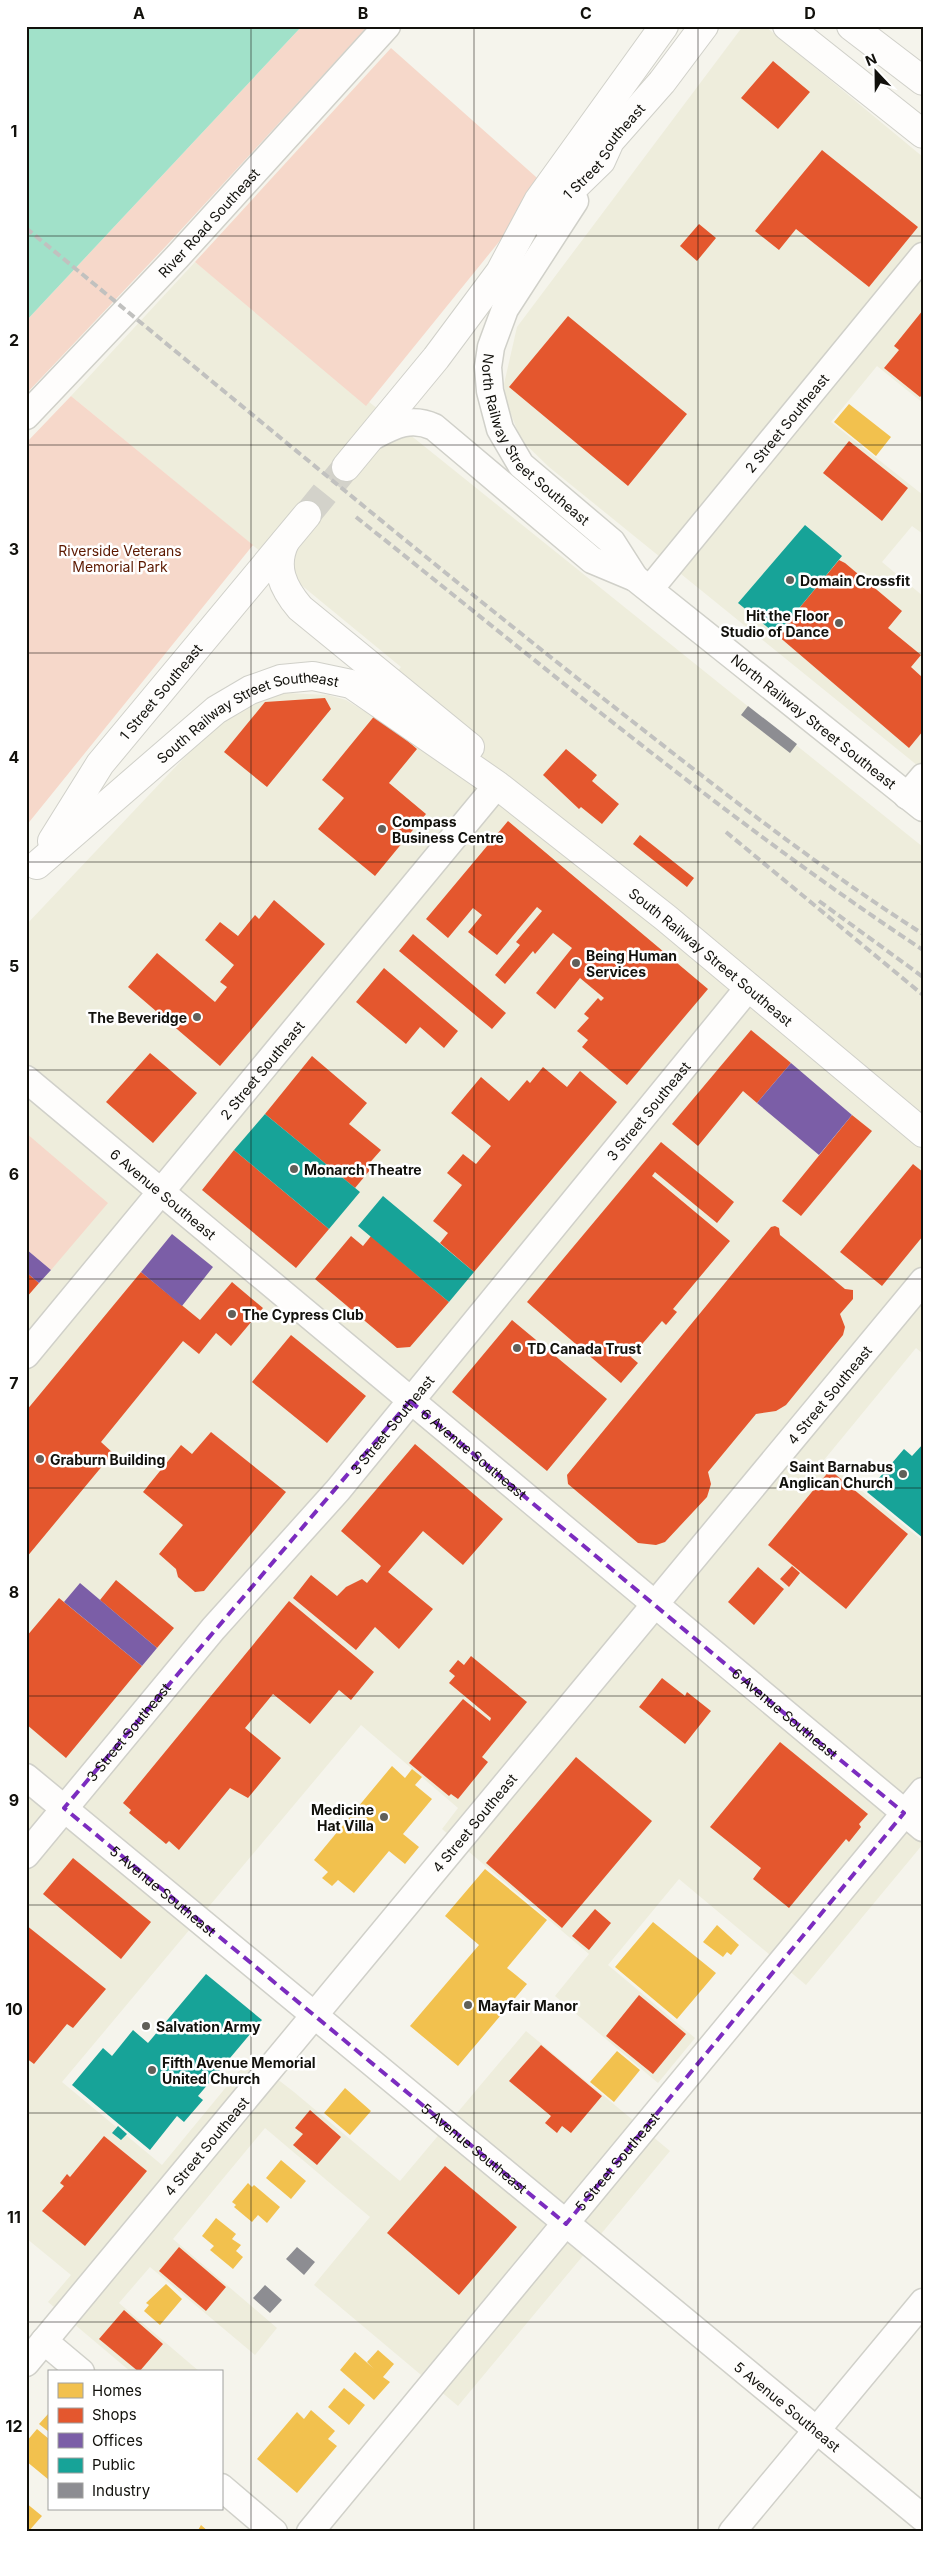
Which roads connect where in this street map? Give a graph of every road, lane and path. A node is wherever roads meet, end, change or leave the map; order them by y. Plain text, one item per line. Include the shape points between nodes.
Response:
1 (387, 26) edge
2 (704, 26) edge
3 (787, 26) edge
4 (851, 26) edge
5 (659, 31) edge
6 (923, 81) edge
7 (923, 134) edge
8 (601, 161) junction
9 (923, 256) edge
10 (500, 272) junction
11 (26, 416) edge
12 (372, 437) junction
13 (346, 467) tunnel mouth
14 (307, 515) tunnel mouth
15 (285, 542) junction
16 (642, 583) junction
17 (497, 784) junction
18 (918, 794) edge
19 (32, 870) edge
20 (749, 987) junction
21 (26, 1078) edge
22 (923, 1133) edge
23 (161, 1192) junction
24 (923, 1280) edge
25 (26, 1355) edge
26 (410, 1401) junction
27 (654, 1604) junction
28 (26, 1778) edge
29 (923, 1791) edge
30 (64, 1808) junction
31 (913, 1821) edge
32 (26, 1855) edge
33 (315, 2015) junction
34 (566, 2224) junction
35 (923, 2302) edge
36 (44, 2342) junction
37 (26, 2363) edge
38 (79, 2370) edge
39 (816, 2429) junction
40 (222, 2489) edge
41 (923, 2518) edge
42 (274, 2532) edge
43 (310, 2532) edge
44 (732, 2532) edge

1 - 11 street, River Road Southeast via 178,256
2 - 8 main road, 1 Street Southeast via 662,82 610,141
3 - 7 main road
4 - 6 main road
5 - 10 main road, 1 Street Southeast via 538,201
8 - 10 main road, 1 Street Southeast via 564,196 525,249
8 - 16 street, North Railway Street Southeast via 505,309 491,347 488,367 490,391 500,429 521,465 612,542
9 - 16 street, 2 Street Southeast
10 - 12 main road, 1 Street Southeast
12 - 13 main road, 1 Street Southeast
12 - 16 street, North Railway Street Southeast via 405,422 434,428 592,560
14 - 15 main road, 1 Street Southeast
15 - 17 main road, South Railway Street Southeast via 280,573 290,596 300,608 468,745
15 - 19 main road, 1 Street Southeast via 100,764
16 - 18 street, North Railway Street Southeast
17 - 19 main road, South Railway Street Southeast via 351,684 313,676 281,679 250,690 216,710
17 - 20 main road, South Railway Street Southeast
17 - 23 street, 2 Street Southeast
20 - 22 main road, South Railway Street Southeast
20 - 26 street, 3 Street Southeast
21 - 23 street, 6 Avenue Southeast
23 - 25 street, 2 Street Southeast
23 - 26 street, 6 Avenue Southeast
24 - 27 street, 4 Street Southeast
26 - 27 street, 6 Avenue Southeast
26 - 30 street, 3 Street Southeast via 338,1490 213,1629
27 - 31 street, 6 Avenue Southeast
27 - 33 street, 4 Street Southeast
28 - 30 street, 5 Avenue Southeast
29 - 31 street, 5 Street Southeast
30 - 32 street, 3 Street Southeast
30 - 33 street, 5 Avenue Southeast
31 - 34 street, 5 Street Southeast
33 - 34 street, 5 Avenue Southeast
33 - 36 street, 4 Street Southeast
34 - 39 street, 5 Avenue Southeast
34 - 43 street, 5 Street Southeast
35 - 39 street
36 - 37 street, 4 Street Southeast
36 - 38 street
39 - 41 street, 5 Avenue Southeast
39 - 44 street
40 - 42 street

